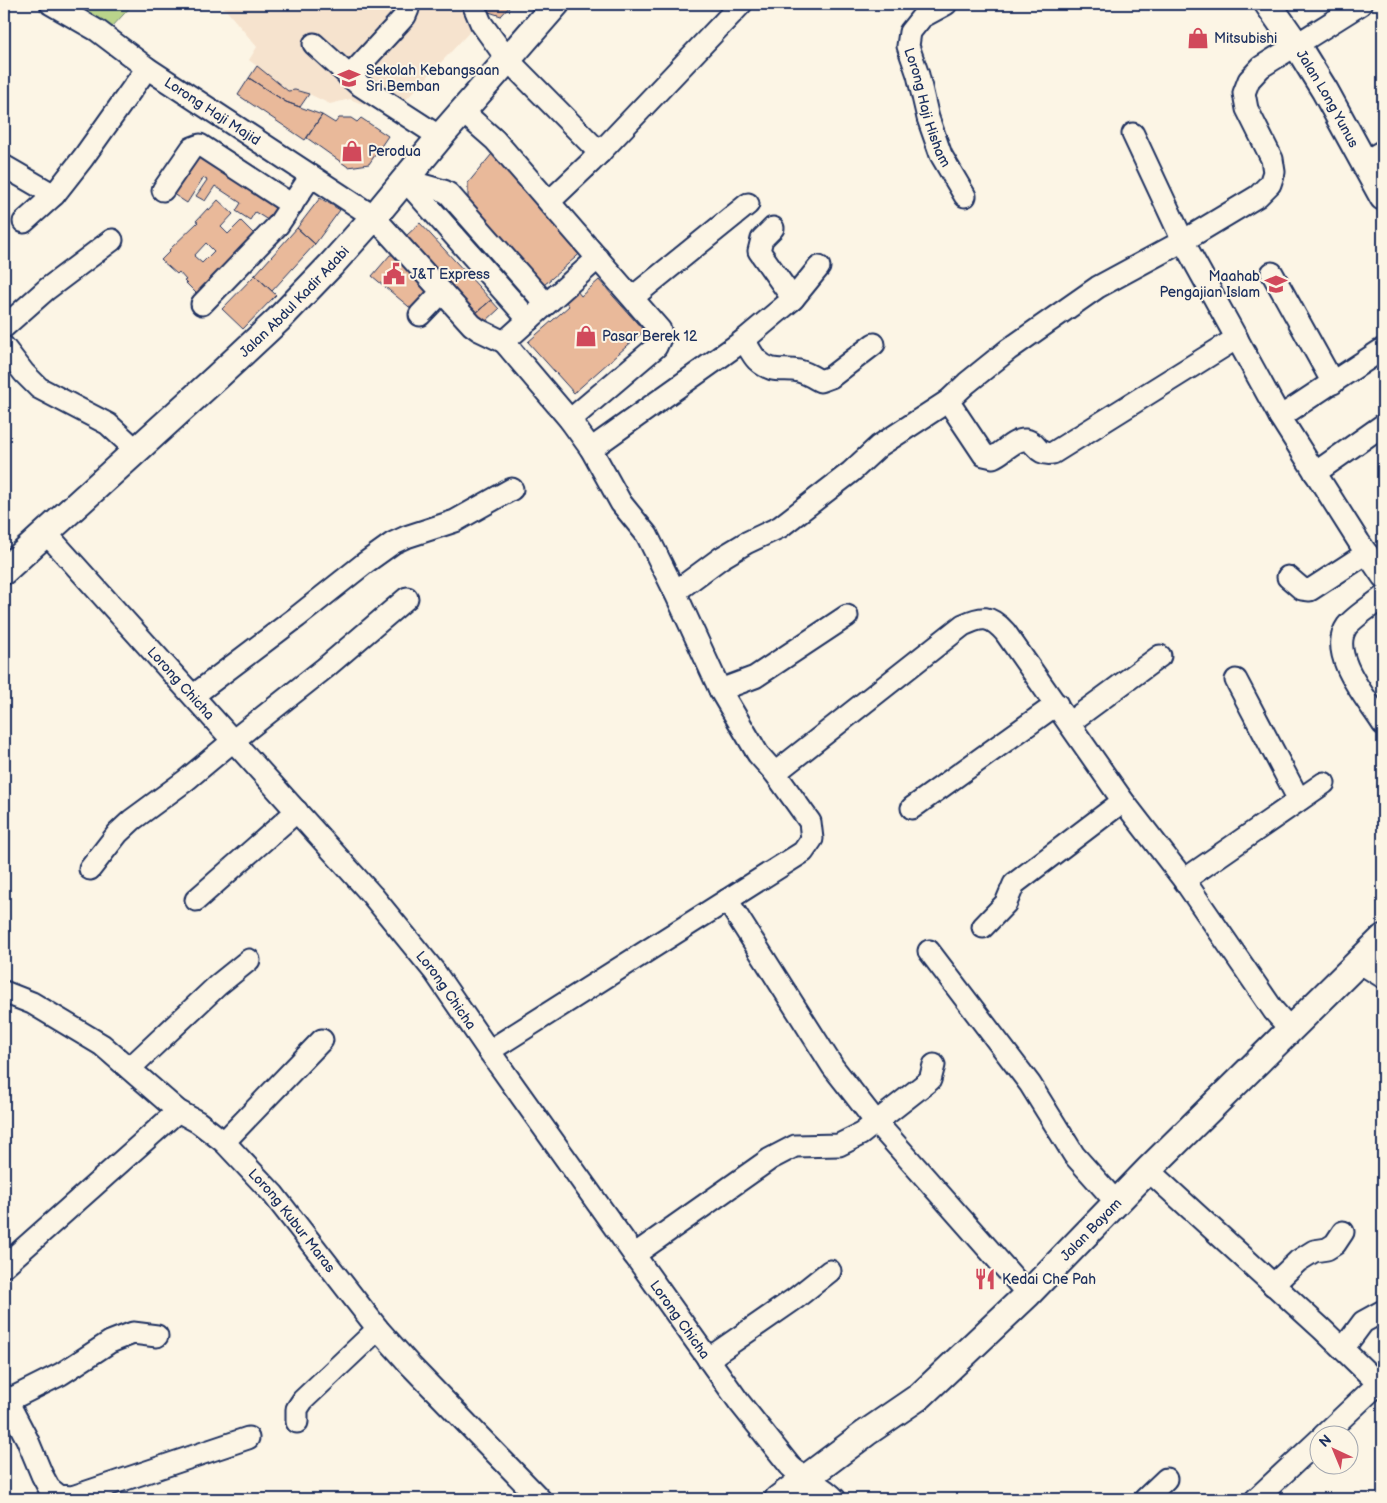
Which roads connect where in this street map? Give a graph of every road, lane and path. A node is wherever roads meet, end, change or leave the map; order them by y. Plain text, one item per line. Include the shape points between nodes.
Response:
1 (54, 4) edge
2 (406, 4) edge
3 (473, 4) edge
4 (556, 4) edge
5 (740, 4) edge
6 (946, 4) edge
7 (1268, 4) edge
8 (1361, 4) edge
9 (314, 44) dead end
10 (1296, 44) junction
11 (507, 60) junction
12 (147, 68) junction
13 (349, 77) junction
14 (462, 111) junction
15 (1133, 134) dead end
16 (440, 138) junction
17 (600, 152) junction
18 (1374, 156) edge
19 (4, 166) edge
20 (312, 176) junction
21 (405, 180) junction
22 (163, 190) dead end
23 (54, 195) junction
24 (965, 196) dead end
25 (1383, 197) edge
26 (550, 202) junction
27 (748, 204) dead end
28 (292, 205) junction
29 (374, 217) junction
30 (24, 222) dead end
31 (773, 228) dead end
32 (112, 240) dead end
33 (1183, 241) junction
34 (598, 258) junction
35 (819, 267) dead end
36 (1272, 273) dead end
37 (442, 292) junction
38 (633, 297) junction
39 (793, 299) junction
40 (202, 304) dead end
41 (546, 304) junction
42 (420, 315) dead end
43 (529, 320) junction
44 (4, 327) edge
45 (1237, 338) junction
46 (744, 340) junction
47 (504, 342) junction
48 (874, 344) dead end
49 (4, 347) edge
50 (1383, 349) edge
51 (1332, 383) junction
52 (948, 401) junction
53 (1280, 416) junction
54 (570, 420) junction
55 (1383, 426) edge
56 (591, 449) junction
57 (136, 450) junction
58 (1315, 473) junction
59 (512, 489) dead end
60 (46, 533) junction
61 (1367, 553) junction
62 (4, 571) edge
63 (1288, 577) dead end
64 (1383, 577) edge
65 (675, 592) junction
66 (1383, 597) edge
67 (407, 598) dead end
68 (847, 616) dead end
69 (1160, 656) dead end
70 (1236, 680) dead end
71 (720, 690) junction
72 (194, 695) junction
73 (1057, 704) junction
74 (1069, 723) junction
75 (1383, 724) edge
76 (234, 740) junction
77 (776, 774) junction
78 (1324, 783) dead end
79 (1299, 800) junction
80 (1123, 801) junction
81 (912, 808) dead end
82 (297, 811) junction
83 (90, 869) dead end
84 (1184, 880) junction
85 (196, 900) dead end
86 (726, 900) junction
87 (982, 928) dead end
88 (1383, 938) edge
89 (929, 952) dead end
90 (249, 960) dead end
91 (1359, 962) junction
92 (1383, 977) edge
93 (4, 992) edge
94 (1290, 1029) junction
95 (322, 1040) dead end
96 (489, 1051) junction
97 (934, 1065) dead end
98 (130, 1068) junction
99 (178, 1111) junction
100 (876, 1122) junction
101 (224, 1142) junction
102 (1148, 1170) junction
103 (1116, 1202) junction
104 (1344, 1232) dead end
105 (634, 1255) junction
106 (4, 1266) edge
107 (830, 1271) dead end
108 (1273, 1285) junction
109 (1028, 1294) junction
110 (1383, 1311) edge
111 (378, 1329) junction
112 (158, 1336) dead end
113 (1343, 1349) junction
114 (708, 1359) junction
115 (1381, 1385) edge
116 (5, 1398) edge
117 (297, 1422) dead end
118 (1334, 1426) edge
119 (248, 1438) dead end
120 (1310, 1448) edge
121 (1166, 1479) dead end
122 (818, 1491) edge
123 (540, 1499) edge
124 (778, 1499) edge
125 (1144, 1499) edge
126 (1256, 1499) edge

1 - 12 street, Lorong Haji Majid via 98,31
2 - 13 street via 405,16
3 - 11 street via 481,23
4 - 11 main road, Jalan Abdul Kadir Adabi
5 - 17 street
6 - 24 street, Lorong Haji Hisham via 922,17 910,32 908,46 941,155
7 - 10 main road, Jalan Long Yunus
8 - 10 street
9 - 13 street
10 - 18 main road, Jalan Long Yunus via 1325,91
10 - 33 street via 1261,67 1244,93 1247,109 1272,159 1274,172 1270,184 1258,196
11 - 14 main road, Jalan Abdul Kadir Adabi
11 - 17 street
12 - 20 street, Lorong Haji Majid
12 - 23 street
13 - 16 street
14 - 16 main road, Jalan Abdul Kadir Adabi
14 - 26 street via 495,140
15 - 33 street
16 - 21 main road, Jalan Abdul Kadir Adabi
17 - 26 street
18 - 25 main road, Jalan Long Yunus
19 - 23 street
20 - 28 street
20 - 29 street, Lorong Haji Majid
21 - 29 main road, Jalan Abdul Kadir Adabi
21 - 41 street via 449,194
21 - 43 street
22 - 28 street via 192,148 200,145
23 - 30 street
26 - 34 street
27 - 38 street
28 - 40 street via 274,230
29 - 37 street, Lorong Haji Majid
29 - 57 main road, Jalan Abdul Kadir Adabi via 278,320
31 - 39 street via 762,239 759,251
32 - 44 street
33 - 45 street
33 - 52 street via 1098,287 1008,350
34 - 38 street
34 - 41 street
35 - 39 street
36 - 51 street
37 - 42 street
37 - 47 street, Lorong Haji Majid via 472,325
38 - 54 street via 658,325 660,342
39 - 46 street
41 - 43 street
43 - 47 street
45 - 52 street via 1053,453 1046,454 1025,440 993,457 984,455
45 - 53 street
46 - 48 street via 757,360 771,369 797,370 820,381 832,377
46 - 56 street
47 - 54 street
49 - 57 street via 39,388 108,424
50 - 51 street
51 - 53 street
52 - 65 street via 879,446 780,528 721,558
53 - 58 street
54 - 56 street
55 - 58 street
56 - 65 street via 622,503 646,534
57 - 60 main road, Jalan Abdul Kadir Adabi
58 - 61 street
59 - 72 street via 455,521 393,543
60 - 62 main road, Jalan Abdul Kadir Adabi
60 - 72 street, Lorong Chicha
61 - 63 street via 1310,590 1302,589
61 - 64 street
65 - 71 street
66 - 75 street via 1348,625 1341,638 1342,657
67 - 76 street via 326,668
68 - 71 street via 755,677
69 - 74 street
70 - 79 street
71 - 77 street via 758,754
72 - 76 street, Lorong Chicha
73 - 74 street
73 - 77 street via 996,622 985,618 974,620 955,631
73 - 81 street
74 - 80 street
76 - 82 street, Lorong Chicha
76 - 83 street via 186,781 132,820
77 - 86 street via 810,822 812,839 803,852
78 - 79 street
79 - 84 street
80 - 84 street
80 - 87 street via 1014,884 1006,903
82 - 85 street
82 - 96 street, Lorong Chicha via 434,971
84 - 94 street via 1274,1011
86 - 96 street
86 - 100 street via 833,1067
88 - 91 main road, Jalan Bayam
89 - 103 street via 1030,1084 1074,1155
90 - 98 street
91 - 92 street
91 - 94 main road, Jalan Bayam
93 - 98 street, Lorong Kubur Maras via 32,1003 71,1026
94 - 102 main road, Jalan Bayam
95 - 101 street
96 - 105 street, Lorong Chicha
97 - 100 street via 930,1080
98 - 99 street, Lorong Kubur Maras
99 - 101 street, Lorong Kubur Maras
99 - 106 street
100 - 105 street via 839,1145 795,1146 770,1159
100 - 109 street
101 - 111 street, Lorong Kubur Maras via 274,1194
102 - 103 main road, Jalan Bayam
102 - 108 street
103 - 109 main road, Jalan Bayam
104 - 108 street via 1335,1244 1298,1261
105 - 114 street, Lorong Chicha
107 - 114 street
108 - 113 street
109 - 122 main road, Jalan Bayam via 920,1396 881,1441
110 - 113 street via 1363,1322
111 - 117 street via 303,1400 297,1409
111 - 123 street, Lorong Kubur Maras
112 - 116 street via 133,1333 110,1342 60,1374
113 - 115 street
114 - 122 street, Lorong Chicha via 790,1466
115 - 118 street
116 - 119 street via 42,1475 59,1496 72,1497
120 - 126 street
121 - 125 street
122 - 124 main road

